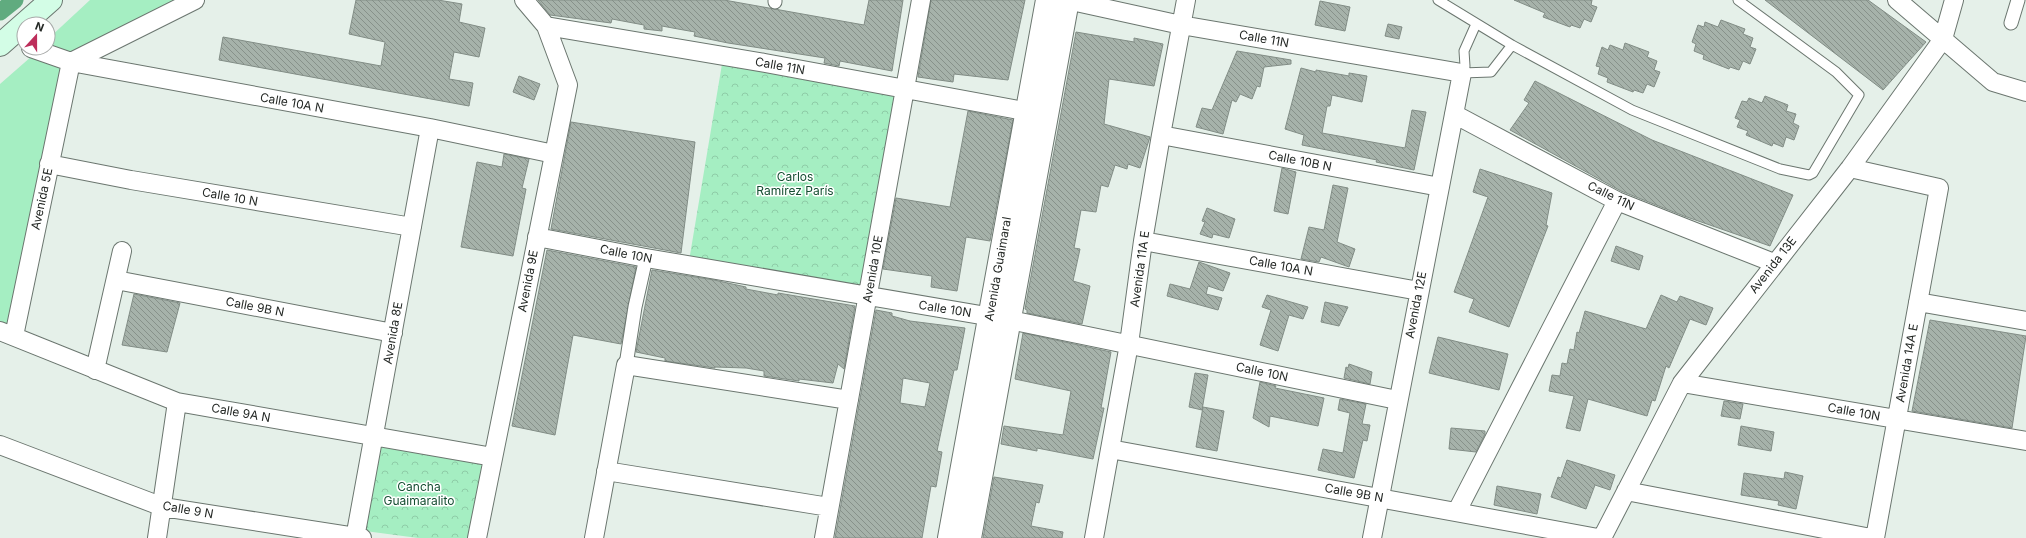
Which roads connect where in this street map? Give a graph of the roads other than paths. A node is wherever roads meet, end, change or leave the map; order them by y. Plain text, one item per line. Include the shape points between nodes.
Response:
1 (51, 0) edge
2 (195, 0) edge
3 (524, 0) edge
4 (921, 0) edge
5 (1047, 0) edge
6 (1067, 0) edge
7 (1186, 0) edge
8 (1438, 0) edge
9 (1738, 0) edge
10 (1897, 0) edge
11 (1954, 0) edge
12 (2018, 0) edge
13 (2011, 22) dead end
14 (1181, 24) junction
15 (1476, 24) junction
16 (546, 26) junction
17 (1943, 39) junction
18 (10, 43) edge
19 (1512, 45) junction
20 (54, 56) edge
21 (71, 62) junction
22 (1462, 73) junction
23 (906, 88) junction
24 (2026, 92) edge
25 (1037, 113) junction
26 (1454, 114) junction
27 (430, 128) junction
28 (1161, 135) junction
29 (554, 154) junction
30 (50, 164) junction
31 (1850, 168) junction
32 (1440, 187) junction
33 (1617, 201) junction
34 (412, 227) junction
35 (537, 236) junction
36 (1143, 241) junction
37 (122, 251) dead end
38 (646, 258) junction
39 (1774, 263) junction
40 (116, 280) junction
41 (1419, 291) junction
42 (868, 295) junction
43 (1918, 302) junction
44 (1000, 318) junction
45 (2026, 321) edge
46 (393, 333) junction
47 (7, 334) edge
48 (1129, 344) junction
49 (626, 365) junction
50 (95, 370) junction
51 (1682, 383) junction
52 (849, 400) junction
53 (1397, 400) junction
54 (177, 402) junction
55 (1897, 419) junction
56 (374, 436) junction
57 (2026, 441) edge
58 (0, 446) edge
59 (1110, 449) junction
60 (493, 457) junction
61 (606, 471) junction
62 (1626, 491) junction
63 (1380, 497) junction
64 (163, 507) junction
65 (829, 507) junction
66 (1457, 511) junction
67 (157, 538) edge
68 (358, 538) edge
69 (477, 538) edge
70 (594, 538) edge
71 (824, 538) edge
72 (949, 538) edge
73 (970, 538) edge
74 (1094, 538) edge
75 (1372, 538) edge
76 (1598, 538) edge
77 (1602, 538) edge
78 (1871, 538) edge
79 (1875, 538) edge

1 - 18 main road
2 - 21 street
3 - 16 street
4 - 23 street, Avenida 10E
5 - 25 street, Avenida Guaimaral
6 - 14 street, Calle 11N
6 - 25 street, Avenida Guaimaral
7 - 14 street, Avenida 11A E
8 - 15 lane
9 - 19 lane via 1836,72 1859,95 1814,173 1809,175 1780,169 1632,110
10 - 17 street
11 - 17 street, Avenida 13E
12 - 13 street
14 - 22 street, Calle 11N
14 - 28 street, Avenida 11A E
15 - 19 lane
15 - 22 lane via 1464,51 1465,66
16 - 23 street, Calle 11N
16 - 29 street, Avenida 9E via 568,85
17 - 24 street via 1993,82
17 - 31 street, Avenida 13E
19 - 22 lane via 1491,72
20 - 21 street, Calle 10A N
21 - 27 street, Calle 10A N
21 - 30 street, Avenida 5E
22 - 26 street, Avenida 12E
23 - 25 street, Calle 11N
23 - 42 street, Avenida 10E
25 - 44 street, Avenida Guaimaral
26 - 32 street, Avenida 12E
26 - 33 street, Calle 11N
27 - 29 street, Calle 10A N
27 - 34 street, Avenida 8E
28 - 32 street, Calle 10B N
28 - 36 street, Avenida 11A E
29 - 35 street, Avenida 9E
30 - 34 street, Calle 10 N via 130,180
30 - 47 street, Avenida 5E
31 - 39 street, Avenida 13E
31 - 43 street, Avenida 14A E via 1939,188
32 - 41 street, Avenida 12E
33 - 39 street, Calle 11N
33 - 66 street
34 - 46 street, Avenida 8E
35 - 38 street, Calle 10N
35 - 60 street, Avenida 9E
36 - 41 street, Calle 10A N
36 - 48 street, Avenida 11A E
37 - 40 street
38 - 42 street, Calle 10N
38 - 49 street via 634,307
39 - 51 street, Avenida 13E
40 - 46 street, Calle 9B N
40 - 50 street
41 - 53 street, Avenida 12E
42 - 44 street, Calle 10N
42 - 52 street, Avenida 10E
43 - 45 street
43 - 55 street, Avenida 14A E
44 - 48 street, Calle 10N
44 - 72 street, Avenida Guaimaral
44 - 73 street, Avenida Guaimaral
46 - 56 street, Avenida 8E
47 - 50 street, Calle 9A N
48 - 53 street, Calle 10N
48 - 59 street, Avenida 11A E
49 - 52 street
49 - 61 street
50 - 54 street, Calle 9A N
51 - 55 street, Calle 10N
51 - 62 street, Avenida 13E
52 - 65 street, Avenida 10E
53 - 63 street, Avenida 12E
54 - 56 street, Calle 9A N
54 - 64 street
55 - 57 street, Calle 10N
55 - 79 street, Avenida 14A E
56 - 60 street, Calle 9A N
56 - 68 street, Avenida 8E
58 - 64 street, Calle 9 N
59 - 63 street, Calle 9B N
59 - 74 street, Avenida 11A E
60 - 69 street, Avenida 9E
61 - 65 street
61 - 70 street
62 - 77 street, Avenida 13E
62 - 78 street
63 - 66 street, Calle 9B N
63 - 75 street, Avenida 12E
64 - 67 street
64 - 68 street, Calle 9 N
65 - 71 street, Avenida 10E
66 - 76 street, Calle 9B N

